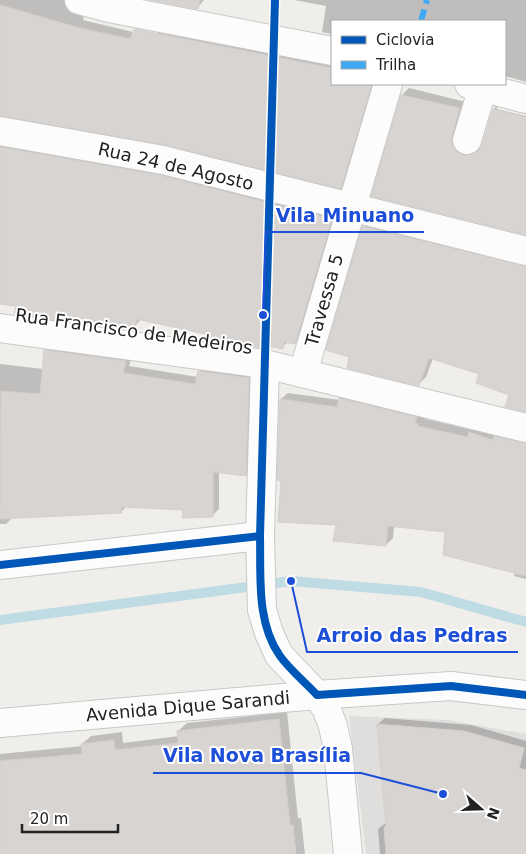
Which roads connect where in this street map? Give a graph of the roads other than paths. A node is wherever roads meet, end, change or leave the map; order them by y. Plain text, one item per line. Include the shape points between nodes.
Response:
1 (79, 0) edge
2 (110, 4) edge
3 (331, 51) edge
4 (388, 85) edge
5 (476, 86) edge
6 (526, 99) edge
7 (0, 131) edge
8 (467, 140) dead end
9 (352, 208) junction
10 (526, 251) edge
11 (0, 328) edge
12 (265, 364) junction
13 (303, 373) junction
14 (526, 428) edge
15 (260, 543) junction
16 (0, 565) edge
17 (317, 695) junction
18 (526, 695) edge
19 (0, 722) edge
20 (348, 854) edge

1 - 2 street
2 - 3 street
4 - 9 street, Travessa 5
5 - 6 street
5 - 8 street
7 - 9 street, Rua 24 de Agosto via 163,160
9 - 10 street, Rua 24 de Agosto
9 - 13 street, Travessa 5
11 - 12 street, Rua Francisco de Medeiros
12 - 13 street, Rua Francisco de Medeiros
12 - 15 street
13 - 14 street, Rua Francisco de Medeiros
15 - 16 street
15 - 17 street via 262,610 269,633 279,655
17 - 18 street, Avenida Dique Sarandi via 451,686
17 - 19 street, Avenida Dique Sarandi
17 - 20 street via 326,708 336,741

